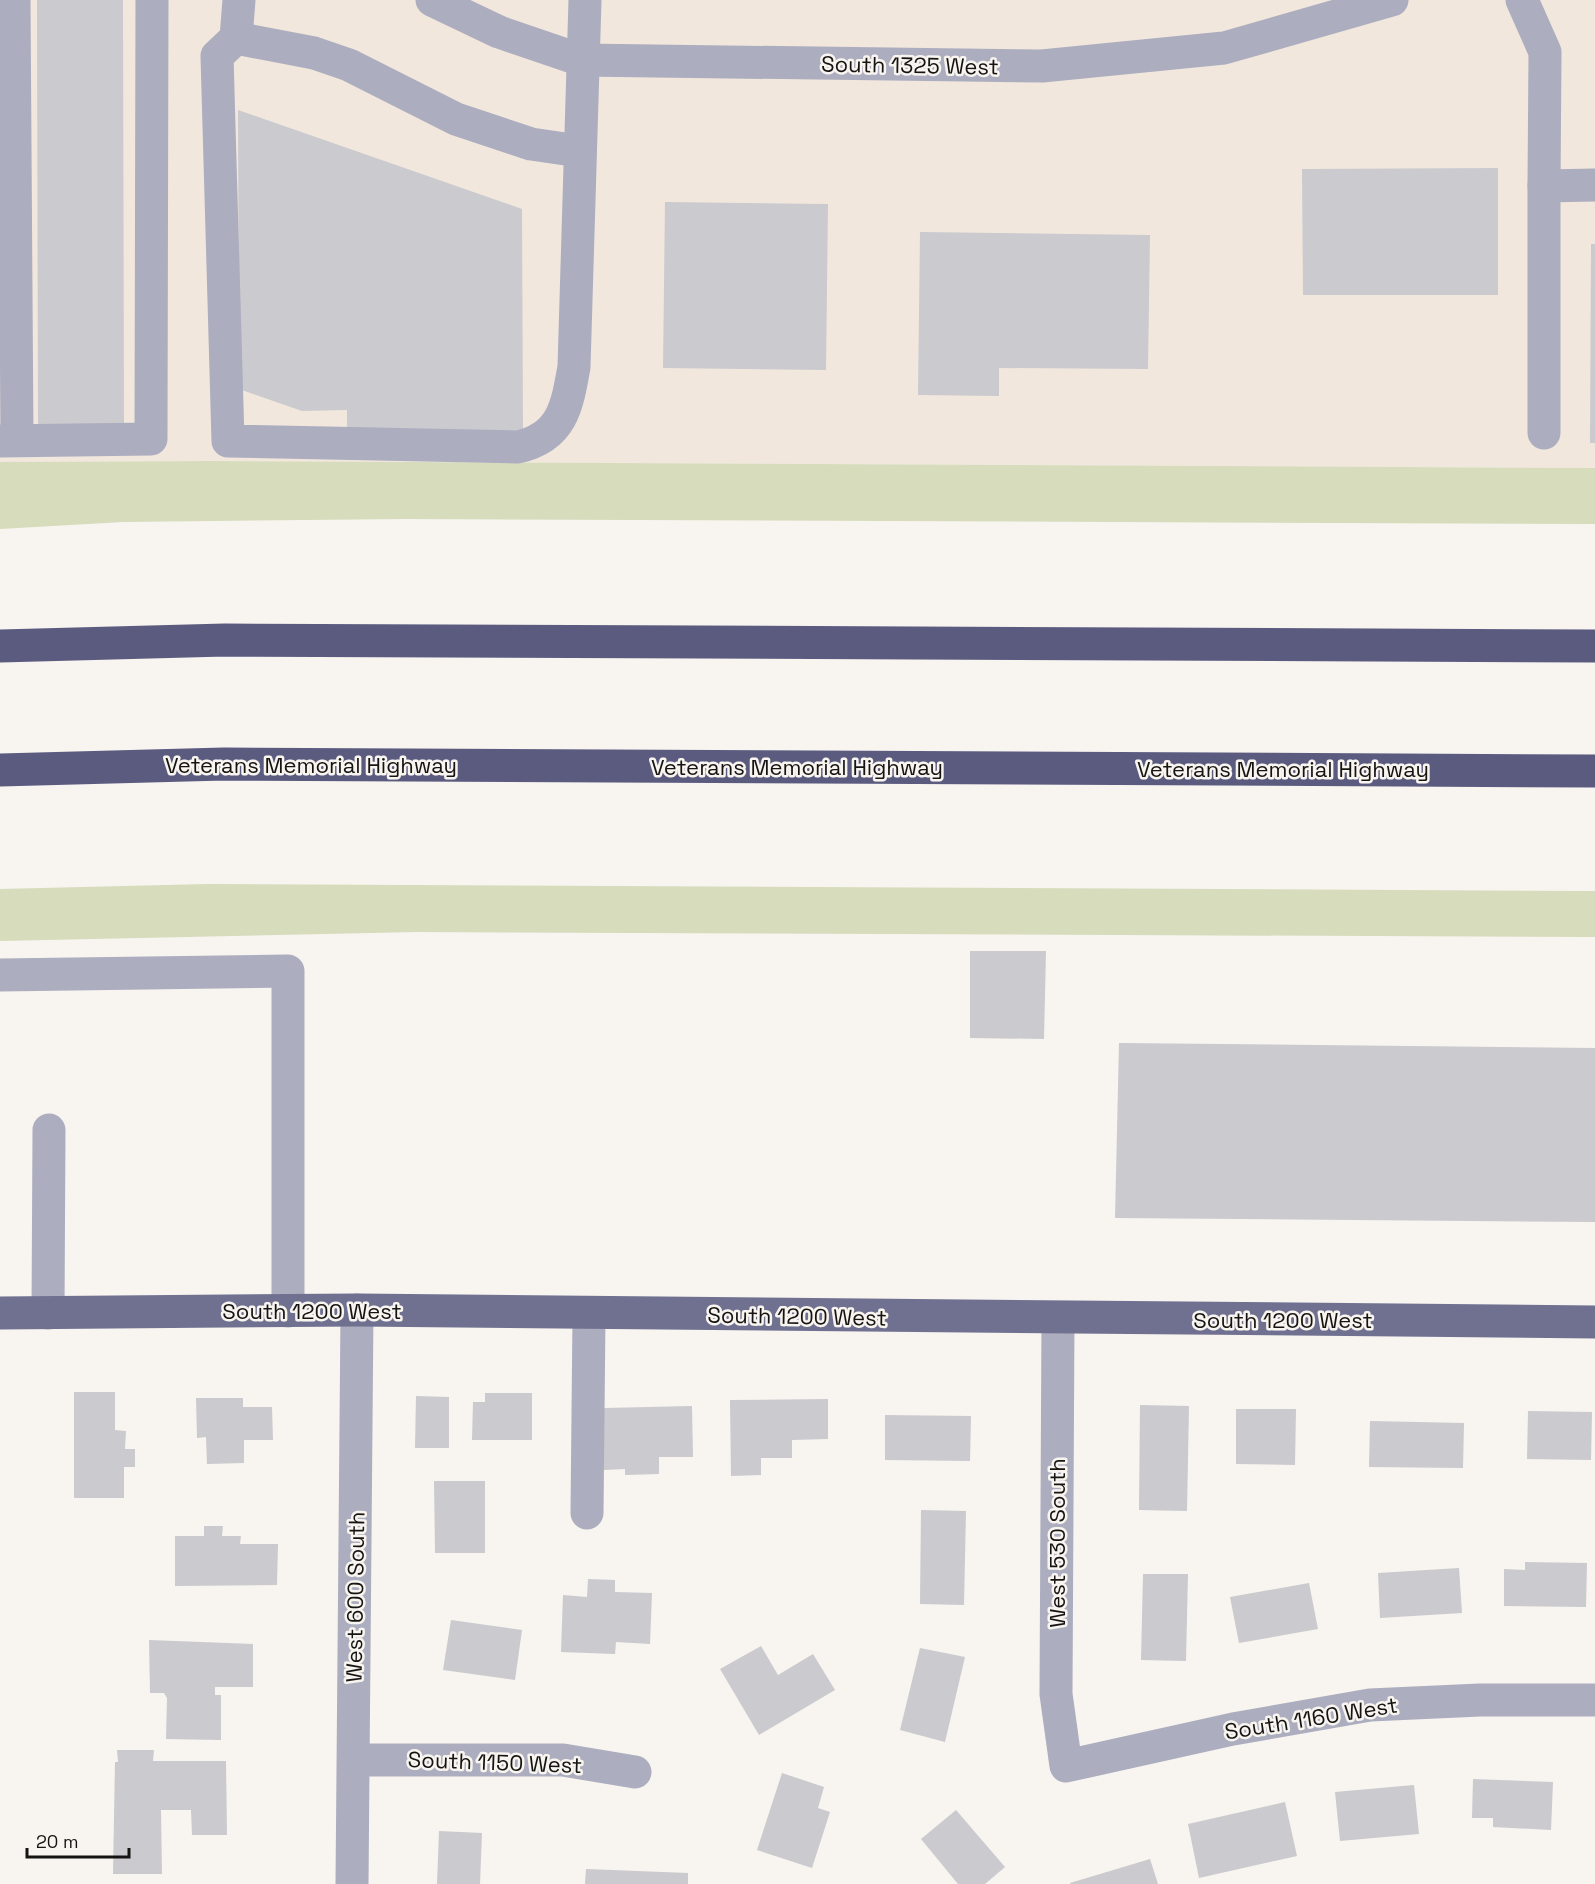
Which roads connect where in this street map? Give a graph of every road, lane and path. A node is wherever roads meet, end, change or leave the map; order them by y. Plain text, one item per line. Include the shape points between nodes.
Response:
1 (14, 0) edge
2 (152, 0) edge
3 (239, 0) edge
4 (432, 0) edge
5 (585, 0) edge
6 (1392, 0) edge
7 (1522, 0) edge
8 (236, 38) junction
9 (582, 60) junction
10 (579, 151) junction
11 (1595, 184) edge
12 (1544, 186) junction
13 (1544, 433) dead end
14 (8, 440) edge
15 (0, 646) edge
16 (1595, 646) edge
17 (0, 770) edge
18 (1595, 771) edge
19 (0, 975) edge
20 (49, 1130) dead end
21 (357, 1310) junction
22 (288, 1311) junction
23 (0, 1313) edge
24 (48, 1313) junction
25 (589, 1314) junction
26 (1058, 1319) junction
27 (1595, 1322) edge
28 (587, 1513) dead end
29 (1595, 1700) edge
30 (354, 1760) junction
31 (1066, 1766) joint
32 (635, 1772) dead end
33 (352, 1884) edge

1 - 14 street
2 - 14 street via 152,439
3 - 8 street
4 - 9 street, South 1325 West via 499,32
5 - 9 street
6 - 9 street, South 1325 West via 1224,48 1042,66
7 - 12 street via 1545,52
8 - 10 street via 314,53 349,65 456,119 531,144
8 - 10 street via 217,56 228,441 518,447 537,442 556,427 568,402 574,367
9 - 10 street
11 - 12 street
12 - 13 street
15 - 16 highway via 225,640
17 - 18 highway, Veterans Memorial Highway via 259,764
19 - 22 street via 288,971
20 - 24 street
21 - 22 main road, South 1200 West
21 - 25 main road, South 1200 West
21 - 30 street, West 600 South
22 - 24 main road, South 1200 West
23 - 24 main road, South 1200 West
25 - 26 main road, South 1200 West
25 - 28 street
26 - 27 main road, South 1200 West
26 - 31 street, West 530 South via 1056,1694
29 - 31 street, South 1160 West via 1370,1705 1233,1729
30 - 32 street, South 1150 West via 563,1760
30 - 33 street, West 600 South

